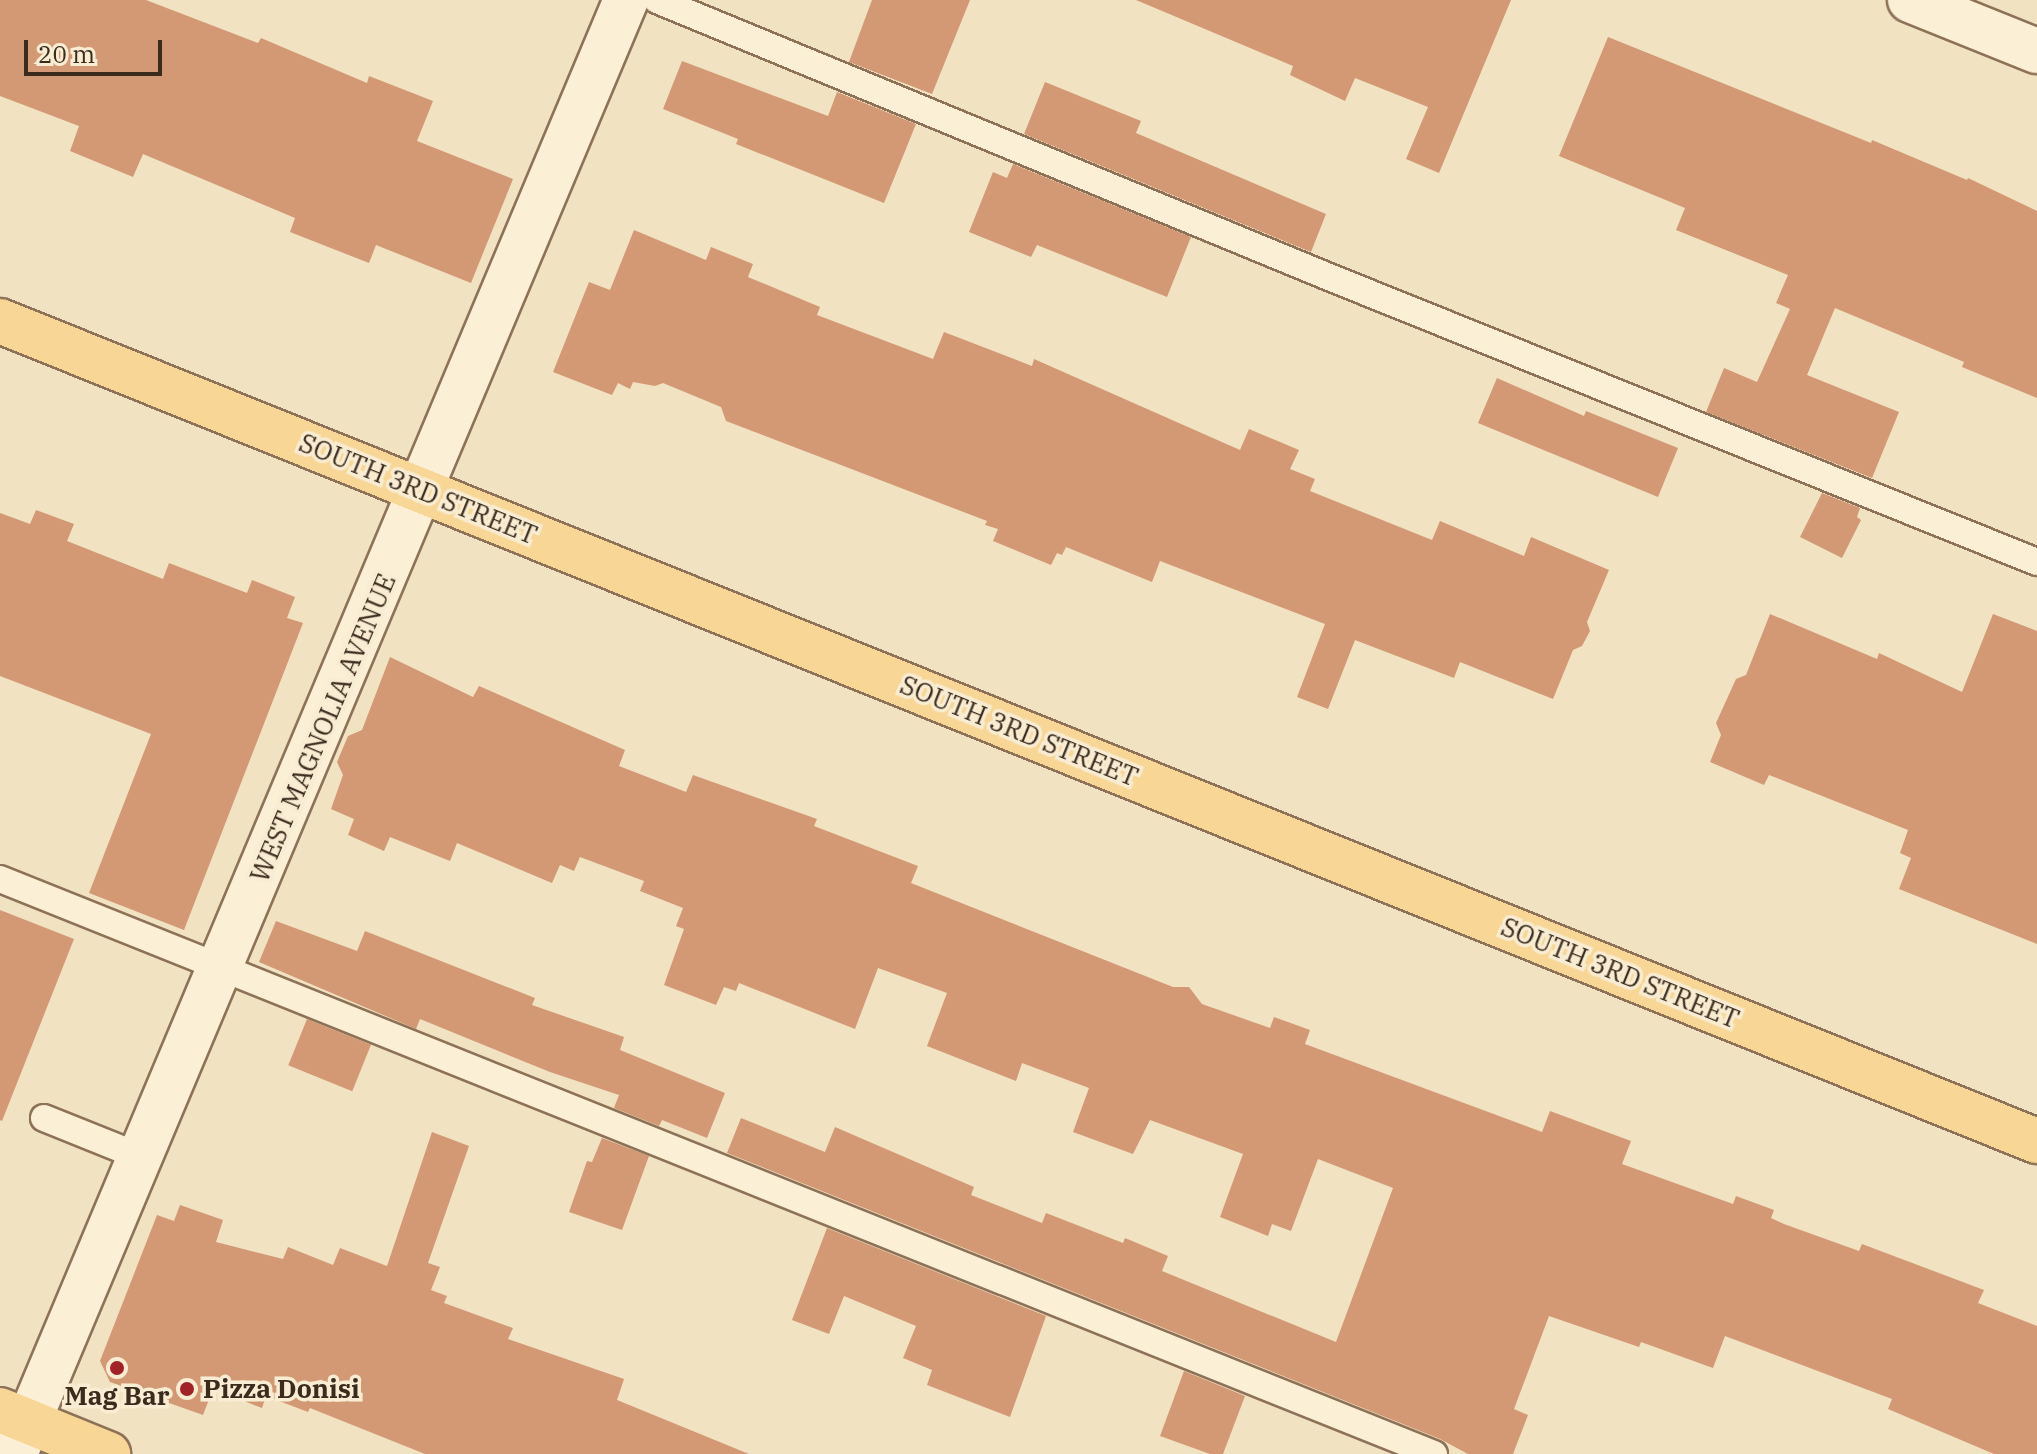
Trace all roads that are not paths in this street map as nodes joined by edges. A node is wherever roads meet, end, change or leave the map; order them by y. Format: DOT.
graph roads {
  1 [pos="626,0"];
  2 [pos="657,0"];
  3 [pos="1910,0"];
  4 [pos="2037,51"];
  5 [pos="0,321"];
  6 [pos="423,490"];
  7 [pos="2037,562"];
  8 [pos="0,879"];
  9 [pos="222,967"];
  10 [pos="44,1118"];
  11 [pos="2037,1141"];
  12 [pos="141,1157"];
  13 [pos="15,1429"];
  14 [pos="1397,1447"];
  15 [pos="108,1454"];
  16 [pos="1434,1454"];
  1 -- 6 [label="street, WEST MAGNOLIA AVENUE"];
  2 -- 7 [label="lane"];
  3 -- 4 [label="street"];
  5 -- 6 [label="main road, SOUTH 3RD STREET"];
  6 -- 9 [label="street, WEST MAGNOLIA AVENUE"];
  6 -- 11 [label="main road, SOUTH 3RD STREET"];
  8 -- 9 [label="lane"];
  9 -- 12 [label="street, WEST MAGNOLIA AVENUE"];
  9 -- 14 [label="lane"];
  10 -- 12 [label="lane"];
  12 -- 13 [label="street, WEST MAGNOLIA AVENUE"];
  13 -- 15 [label="main road"];
  14 -- 16 [label="lane"];
}
